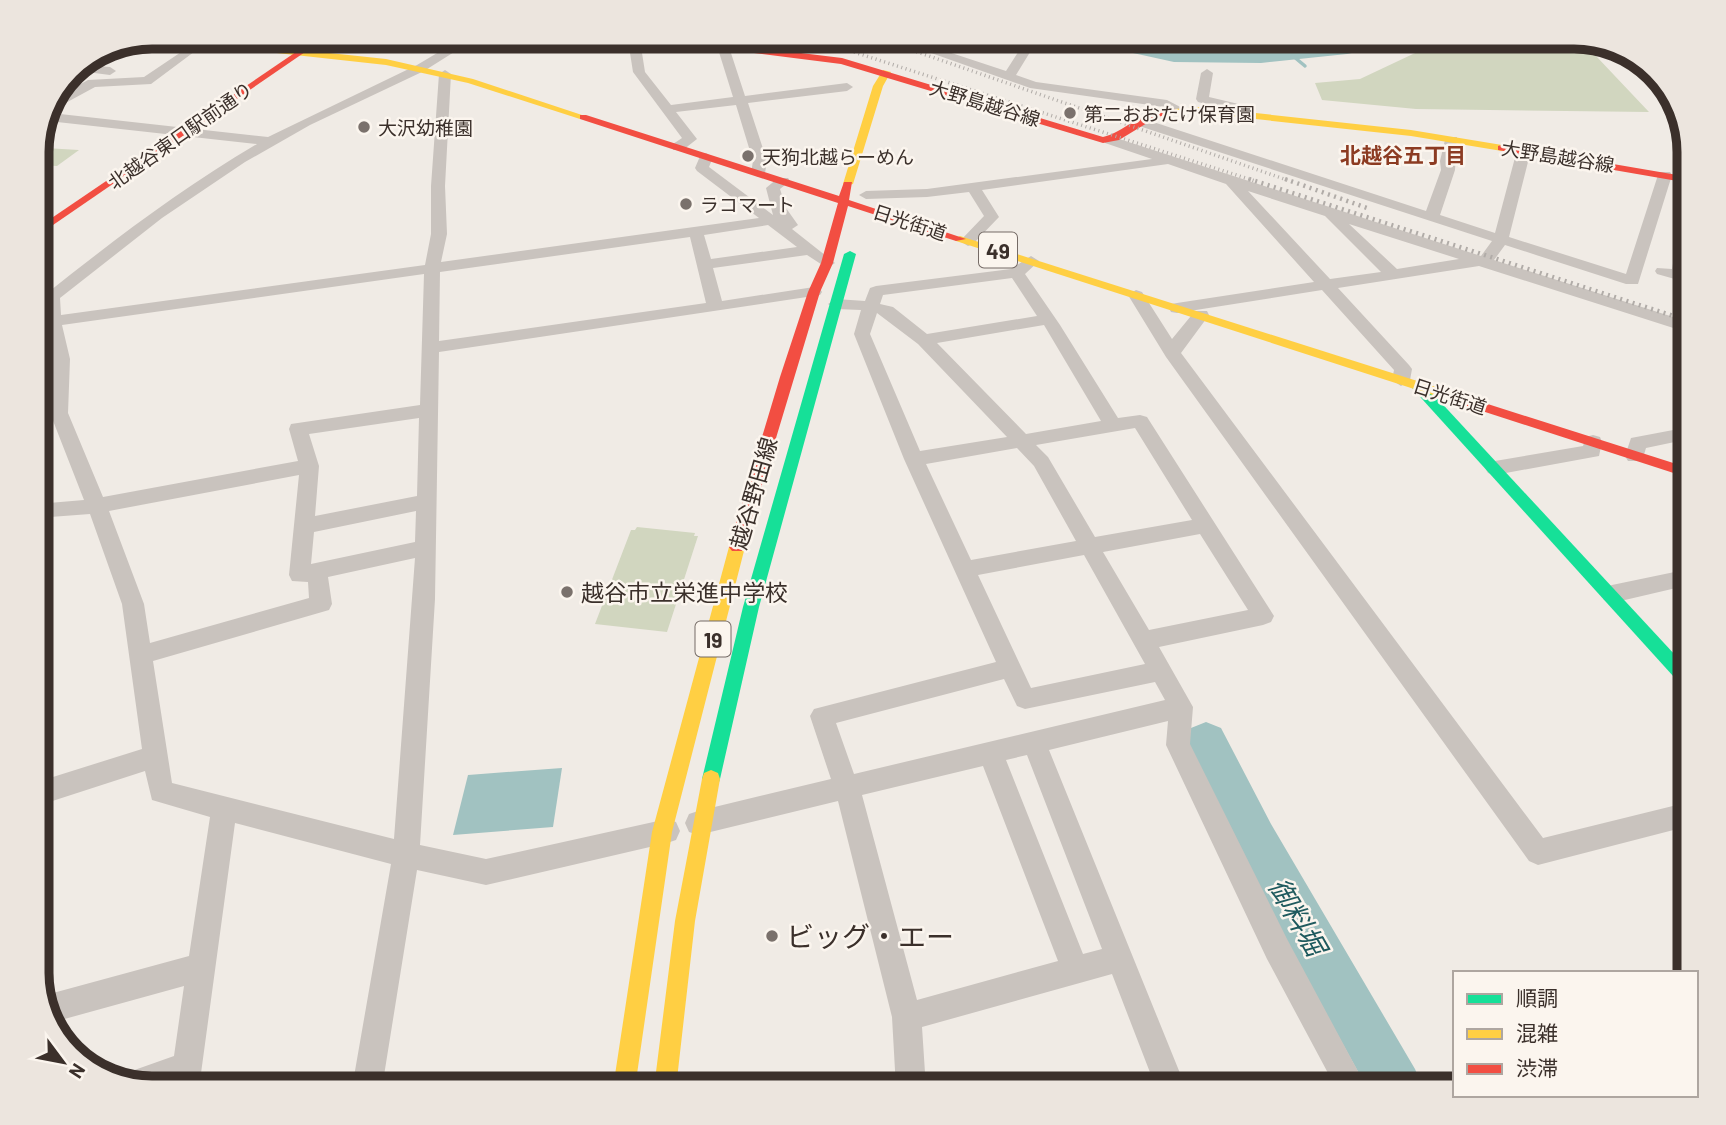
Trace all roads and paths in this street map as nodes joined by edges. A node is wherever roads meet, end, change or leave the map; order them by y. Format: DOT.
graph roads {
  1 [pos="191,49"];
  2 [pos="273,49"];
  3 [pos="305,49"];
  4 [pos="451,49"];
  5 [pos="724,49"];
  6 [pos="777,49"];
  7 [pos="936,49"];
  8 [pos="1026,49"];
  9 [pos="300,52"];
  10 [pos="636,54"];
  11 [pos="418,68"];
  12 [pos="91,69"];
  13 [pos="110,71"];
  14 [pos="886,72"];
  15 [pos="1207,73"];
  16 [pos="445,74"];
  17 [pos="1009,76"];
  18 [pos="847,87"];
  19 [pos="64,98"];
  20 [pos="1202,99"];
  21 [pos="740,101"];
  22 [pos="1174,107"];
  23 [pos="669,109"];
  24 [pos="1248,114"];
  25 [pos="55,118"];
  26 [pos="1141,122"];
  27 [pos="185,132"];
  28 [pos="1110,140"];
  29 [pos="1452,140"];
  30 [pos="270,141"];
  31 [pos="678,147"];
  32 [pos="1524,150"];
  33 [pos="706,157"];
  34 [pos="1170,159"];
  35 [pos="758,173"];
  36 [pos="1665,175"];
  37 [pos="1677,178"];
  38 [pos="783,181"];
  39 [pos="1231,181"];
  40 [pos="972,186"];
  41 [pos="842,200"];
  42 [pos="865,201"];
  43 [pos="1326,210"];
  44 [pos="1432,216"];
  45 [pos="776,218"];
  46 [pos="49,225"];
  47 [pos="695,232"];
  48 [pos="1501,240"];
  49 [pos="968,241"];
  50 [pos="853,243"];
  51 [pos="806,248"];
  52 [pos="1478,261"];
  53 [pos="827,263"];
  54 [pos="702,265"];
  55 [pos="1024,267"];
  56 [pos="432,268"];
  57 [pos="1394,275"];
  58 [pos="1327,284"];
  59 [pos="814,292"];
  60 [pos="1136,295"];
  61 [pos="836,304"];
  62 [pos="715,306"];
  63 [pos="870,306"];
  64 [pos="49,308"];
  65 [pos="1177,308"];
  66 [pos="1201,315"];
  67 [pos="1048,319"];
  68 [pos="49,321"];
  69 [pos="1677,324"];
  70 [pos="49,331"];
  71 [pos="924,340"];
  72 [pos="431,348"];
  73 [pos="1172,353"];
  74 [pos="1401,380"];
  75 [pos="1418,386"];
  76 [pos="49,401"];
  77 [pos="49,405"];
  78 [pos="429,410"];
  79 [pos="1112,424"];
  80 [pos="1677,435"];
  81 [pos="1020,439"];
  82 [pos="1593,442"];
  83 [pos="1635,456"];
  84 [pos="914,459"];
  85 [pos="309,466"];
  86 [pos="1496,468"];
  87 [pos="1677,469"];
  88 [pos="427,501"];
  89 [pos="97,506"];
  90 [pos="49,510"];
  91 [pos="1206,525"];
  92 [pos="304,526"];
  93 [pos="1088,545"];
  94 [pos="425,548"];
  95 [pos="964,569"];
  96 [pos="317,571"];
  97 [pos="1677,580"];
  98 [pos="1612,594"];
  99 [pos="1142,641"];
  100 [pos="141,655"];
  101 [pos="1011,668"];
  102 [pos="1677,668"];
  103 [pos="1160,671"];
  104 [pos="1181,706"];
  105 [pos="1034,743"];
  106 [pos="991,754"];
  107 [pos="156,756"];
  108 [pos="846,788"];
  109 [pos="49,790"];
  110 [pos="224,808"];
  111 [pos="1677,817"];
  112 [pos="702,822"];
  113 [pos="662,832"];
  114 [pos="406,855"];
  115 [pos="1119,958"];
  116 [pos="201,967"];
  117 [pos="1075,969"];
  118 [pos="55,1007"];
  119 [pos="907,1017"];
  120 [pos="186,1076"];
  121 [pos="369,1076"];
  122 [pos="626,1076"];
  123 [pos="666,1076"];
  124 [pos="910,1076"];
  125 [pos="1166,1076"];
  126 [pos="1346,1076"];
  1 -- 19 [label="street"];
  2 -- 9 [label="main road, 日光街道 / 49"];
  3 -- 9 [label="main road, 北越谷東口駅前通り"];
  4 -- 11 [label="street"];
  5 -- 21 [label="street"];
  6 -- 14 [label="main road, 大野島越谷線"];
  7 -- 17 [label="street"];
  8 -- 17 [label="street"];
  9 -- 11 [label="main road, 日光街道 / 49"];
  9 -- 27 [label="main road, 北越谷東口駅前通り"];
  10 -- 23 [label="street"];
  11 -- 16 [label="main road, 日光街道 / 49"];
  11 -- 30 [label="street"];
  12 -- 13 [label="street"];
  14 -- 28 [label="main road, 大野島越谷線"];
  14 -- 41 [label="main road, 越谷野田線 / 19"];
  15 -- 20 [label="street"];
  16 -- 31 [label="main road, 日光街道 / 49"];
  16 -- 56 [label="street"];
  17 -- 22 [label="street"];
  18 -- 21 [label="street"];
  20 -- 22 [label="street"];
  20 -- 24 [label="street"];
  21 -- 23 [label="street"];
  21 -- 35 [label="street"];
  22 -- 24 [label="main road, 大野島越谷線"];
  22 -- 26 [label="main road, 大野島越谷線"];
  23 -- 31 [label="street"];
  24 -- 29 [label="main road, 大野島越谷線"];
  25 -- 27 [label="street"];
  26 -- 28 [label="main road, 大野島越谷線"];
  26 -- 44 [label="street"];
  27 -- 30 [label="street"];
  27 -- 46 [label="main road, 北越谷東口駅前通り"];
  28 -- 34 [label="street"];
  29 -- 32 [label="main road, 大野島越谷線"];
  29 -- 44 [label="street"];
  30 -- 64 [label="street"];
  31 -- 33 [label="main road, 日光街道 / 49"];
  32 -- 36 [label="main road, 大野島越谷線"];
  32 -- 48 [label="street"];
  33 -- 35 [label="main road, 日光街道 / 49"];
  33 -- 45 [label="street"];
  34 -- 39 [label="street"];
  34 -- 40 [label="street"];
  35 -- 38 [label="main road, 日光街道 / 49"];
  36 -- 37 [label="main road, 大野島越谷線"];
  36 -- 48 [label="street"];
  38 -- 41 [label="main road, 日光街道 / 49"];
  38 -- 45 [label="street"];
  39 -- 43 [label="street"];
  39 -- 58 [label="street"];
  40 -- 42 [label="street"];
  40 -- 49 [label="street"];
  41 -- 42 [label="main road, 日光街道 / 49"];
  41 -- 53 [label="main road, 越谷野田線 / 19"];
  42 -- 49 [label="main road, 日光街道 / 49"];
  43 -- 52 [label="street"];
  43 -- 57 [label="street"];
  44 -- 48 [label="street"];
  45 -- 47 [label="street"];
  45 -- 51 [label="street"];
  47 -- 54 [label="street"];
  47 -- 56 [label="street"];
  48 -- 52 [label="street"];
  49 -- 55 [label="main road, 日光街道 / 49"];
  50 -- 61 [label="main road, 越谷野田線 / 19"];
  51 -- 53 [label="street"];
  51 -- 54 [label="street"];
  52 -- 57 [label="street"];
  52 -- 69 [label="street"];
  53 -- 59 [label="main road, 越谷野田線 / 19"];
  54 -- 62 [label="street"];
  55 -- 60 [label="main road, 日光街道 / 49"];
  55 -- 63 [label="street"];
  55 -- 67 [label="street"];
  56 -- 68 [label="street"];
  56 -- 72 [label="street"];
  57 -- 58 [label="street"];
  58 -- 65 [label="street"];
  58 -- 74 [label="street"];
  59 -- 62 [label="street"];
  59 -- 113 [label="main road, 越谷野田線 / 19"];
  60 -- 65 [label="main road, 日光街道 / 49"];
  60 -- 73 [label="street"];
  61 -- 63 [label="street"];
  61 -- 112 [label="main road, 越谷野田線 / 19"];
  62 -- 72 [label="street"];
  63 -- 71 [label="street"];
  63 -- 84 [label="street"];
  65 -- 66 [label="main road, 日光街道 / 49"];
  66 -- 73 [label="street"];
  66 -- 74 [label="main road, 日光街道 / 49"];
  67 -- 71 [label="street"];
  67 -- 79 [label="street"];
  70 -- 76 [label="street"];
  71 -- 81 [label="street"];
  72 -- 78 [label="street"];
  73 -- 111 [label="street"];
  74 -- 75 [label="main road, 日光街道 / 49"];
  75 -- 82 [label="main road, 日光街道 / 49"];
  75 -- 86 [label="main road"];
  77 -- 89 [label="street"];
  78 -- 85 [label="street"];
  78 -- 88 [label="street"];
  79 -- 81 [label="street"];
  79 -- 91 [label="street"];
  80 -- 83 [label="street"];
  81 -- 84 [label="street"];
  81 -- 93 [label="street"];
  82 -- 83 [label="main road, 日光街道 / 49"];
  82 -- 86 [label="street"];
  83 -- 87 [label="main road, 日光街道 / 49"];
  84 -- 95 [label="street"];
  85 -- 89 [label="street"];
  85 -- 92 [label="street"];
  86 -- 98 [label="main road"];
  88 -- 92 [label="street"];
  88 -- 94 [label="street"];
  89 -- 90 [label="street"];
  89 -- 100 [label="street"];
  91 -- 93 [label="street"];
  91 -- 99 [label="street"];
  92 -- 96 [label="street"];
  93 -- 95 [label="street"];
  93 -- 99 [label="street"];
  94 -- 96 [label="street"];
  94 -- 114 [label="street"];
  95 -- 101 [label="street"];
  96 -- 100 [label="street"];
  97 -- 98 [label="street"];
  98 -- 102 [label="main road"];
  99 -- 103 [label="street"];
  100 -- 107 [label="street"];
  101 -- 103 [label="street"];
  101 -- 108 [label="street"];
  103 -- 104 [label="street"];
  104 -- 105 [label="street"];
  104 -- 126 [label="street"];
  105 -- 106 [label="street"];
  105 -- 115 [label="street"];
  106 -- 108 [label="street"];
  106 -- 117 [label="street"];
  107 -- 109 [label="street"];
  107 -- 110 [label="street"];
  108 -- 112 [label="street"];
  108 -- 119 [label="street"];
  110 -- 114 [label="street"];
  110 -- 116 [label="street"];
  112 -- 113 [label="street"];
  112 -- 123 [label="main road, 越谷野田線 / 19"];
  113 -- 114 [label="street"];
  113 -- 122 [label="main road, 越谷野田線 / 19"];
  114 -- 121 [label="street"];
  115 -- 117 [label="street"];
  115 -- 125 [label="street"];
  116 -- 118 [label="street"];
  116 -- 120 [label="street"];
  117 -- 119 [label="street"];
  119 -- 124 [label="street"];
}
